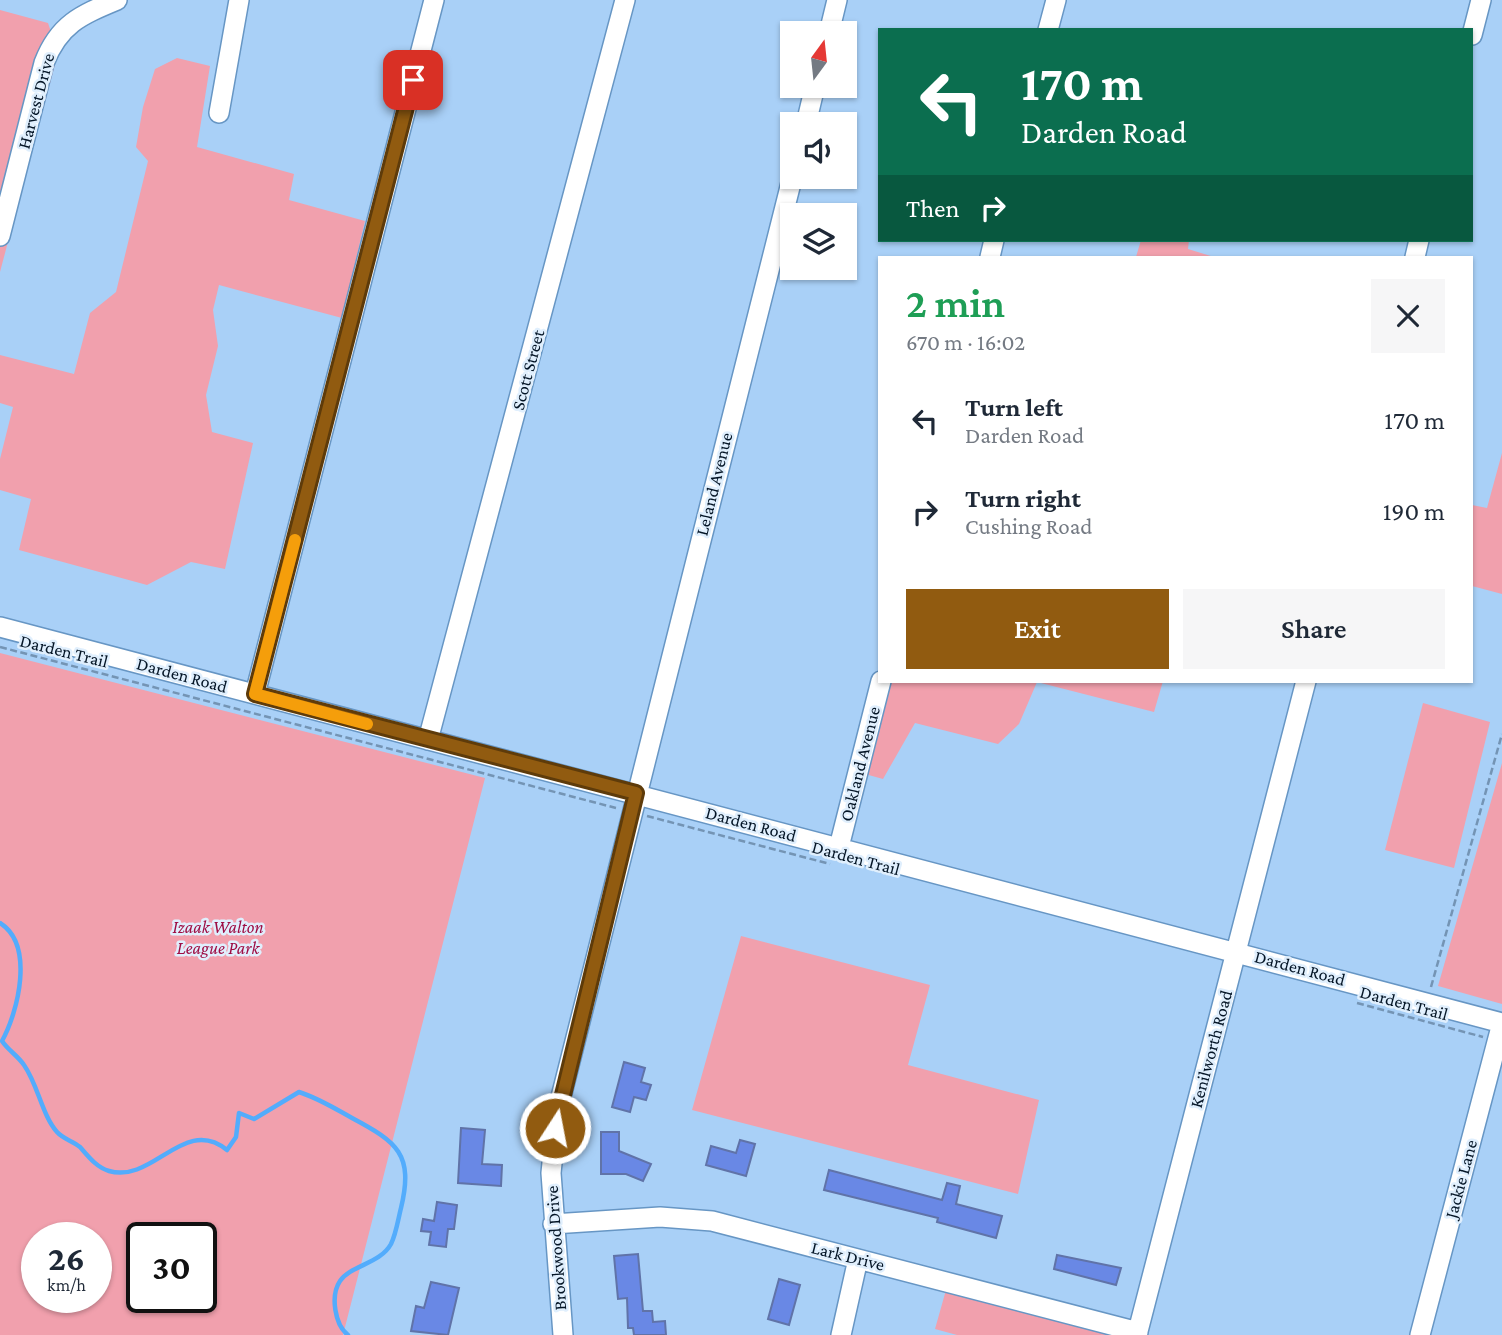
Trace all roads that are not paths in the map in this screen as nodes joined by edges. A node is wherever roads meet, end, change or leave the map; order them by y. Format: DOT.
graph roads {
  1 [pos="117,0"];
  2 [pos="239,0"];
  3 [pos="434,0"];
  4 [pos="625,0"];
  5 [pos="837,0"];
  6 [pos="1056,0"];
  7 [pos="1481,0"];
  8 [pos="832,21"];
  9 [pos="1049,28"];
  10 [pos="1473,32"];
  11 [pos="219,113"];
  12 [pos="789,189"];
  13 [pos="0,236"];
  14 [pos="0,626"];
  15 [pos="880,683"];
  16 [pos="1305,683"];
  17 [pos="255,694"];
  18 [pos="428,740"];
  19 [pos="634,803"];
  20 [pos="836,856"];
  21 [pos="1237,951"];
  22 [pos="1500,1029"];
  23 [pos="553,1224"];
  24 [pos="858,1259"];
  25 [pos="1138,1333"];
  26 [pos="563,1335"];
  27 [pos="841,1335"];
  28 [pos="1420,1335"];
  1 -- 13 [label="street, Harvest Drive"];
  2 -- 11 [label="street"];
  3 -- 17 [label="street"];
  4 -- 18 [label="street, Scott Street"];
  5 -- 8 [label="street"];
  6 -- 9 [label="street"];
  7 -- 10 [label="street"];
  12 -- 19 [label="street, Leland Avenue"];
  14 -- 17 [label="street, Darden Road"];
  15 -- 20 [label="street, Oakland Avenue"];
  16 -- 21 [label="street, Kenilworth Road"];
  17 -- 18 [label="street, Darden Road"];
  18 -- 19 [label="street, Darden Road"];
  19 -- 20 [label="street, Darden Road"];
  19 -- 23 [label="street, Brookwood Drive"];
  20 -- 21 [label="street, Darden Road"];
  21 -- 22 [label="street, Darden Road"];
  21 -- 25 [label="street, Kenilworth Road"];
  22 -- 28 [label="street, Jackie Lane"];
  23 -- 24 [label="street, Lark Drive"];
  23 -- 26 [label="street, Brookwood Drive"];
  24 -- 25 [label="street, Lark Drive"];
  24 -- 27 [label="street"];
}
